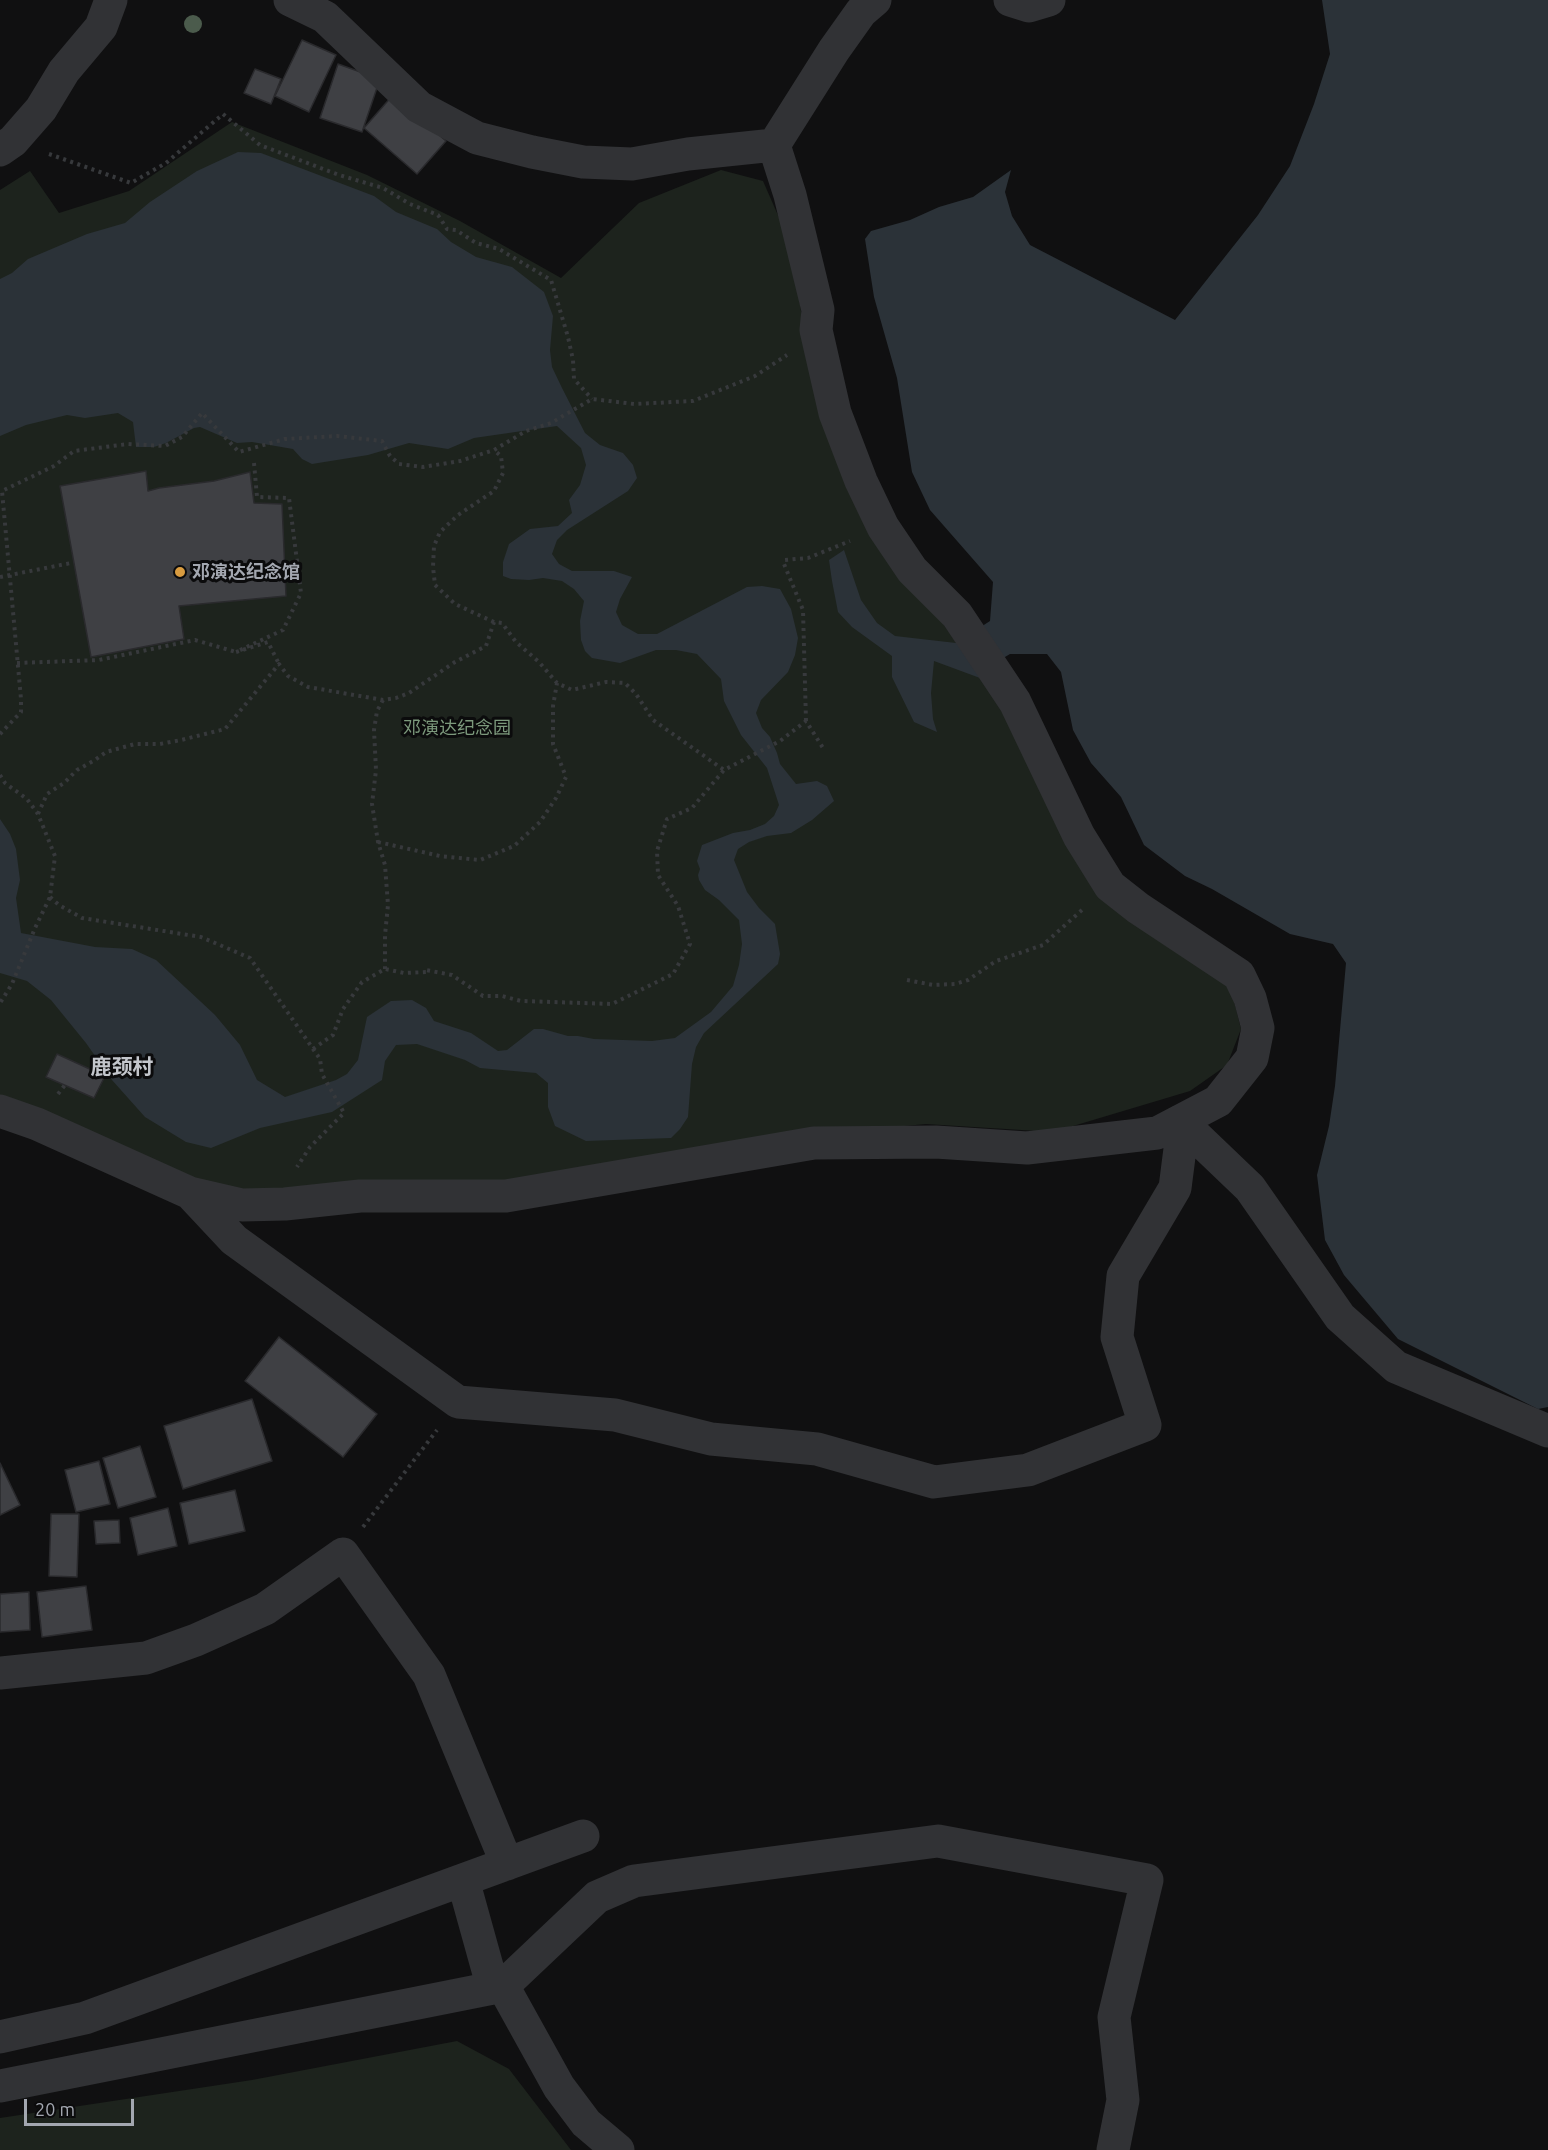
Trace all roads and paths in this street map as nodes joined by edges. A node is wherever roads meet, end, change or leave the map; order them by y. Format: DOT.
graph roads {
  1 [pos="111,0"];
  2 [pos="290,0"];
  3 [pos="875,0"];
  4 [pos="1010,0"];
  5 [pos="1049,0"];
  6 [pos="774,145"];
  7 [pos="7,146"];
  8 [pos="816,330"];
  9 [pos="592,399"];
  10 [pos="494,450"];
  11 [pos="254,463"];
  12 [pos="884,527"];
  13 [pos="71,563"];
  14 [pos="9,576"];
  15 [pos="0,577"];
  16 [pos="494,622"];
  17 [pos="236,652"];
  18 [pos="17,663"];
  19 [pos="279,664"];
  20 [pos="557,683"];
  21 [pos="383,700"];
  22 [pos="806,721"];
  23 [pos="0,734"];
  24 [pos="823,748"];
  25 [pos="724,770"];
  26 [pos="0,774"];
  27 [pos="38,814"];
  28 [pos="378,842"];
  29 [pos="1110,886"];
  30 [pos="50,897"];
  31 [pos="385,969"];
  32 [pos="907,980"];
  33 [pos="0,1003"];
  34 [pos="313,1049"];
  35 [pos="0,1111"];
  36 [pos="1180,1121"];
  37 [pos="189,1193"];
  38 [pos="285,1204"];
  39 [pos="458,1402"];
  40 [pos="1548,1431"];
  41 [pos="343,1554"];
  42 [pos="0,1673"];
  43 [pos="583,1836"];
  44 [pos="507,1864"];
  45 [pos="463,1880"];
  46 [pos="498,1987"];
  47 [pos="0,2037"];
  48 [pos="0,2086"];
  49 [pos="618,2150"];
  50 [pos="1113,2150"];
  1 -- 7 [label="street"];
  2 -- 6 [label="street"];
  3 -- 6 [label="street"];
  4 -- 5 [label="street"];
  6 -- 8 [label="street"];
  7 -- 9 [label="path"];
  8 -- 9 [label="path"];
  8 -- 12 [label="street"];
  9 -- 10 [label="path"];
  10 -- 14 [label="path"];
  10 -- 16 [label="path"];
  11 -- 17 [label="path"];
  12 -- 22 [label="path"];
  12 -- 29 [label="street"];
  13 -- 14 [label="path"];
  14 -- 15 [label="path"];
  14 -- 18 [label="path"];
  16 -- 20 [label="path"];
  16 -- 21 [label="path"];
  17 -- 18 [label="path"];
  17 -- 19 [label="path"];
  18 -- 23 [label="path"];
  19 -- 21 [label="path"];
  19 -- 27 [label="path"];
  20 -- 25 [label="path"];
  20 -- 28 [label="path"];
  21 -- 28 [label="path"];
  22 -- 24 [label="path"];
  22 -- 25 [label="path"];
  25 -- 31 [label="path"];
  26 -- 27 [label="path"];
  27 -- 30 [label="path"];
  28 -- 31 [label="path"];
  29 -- 32 [label="path"];
  29 -- 36 [label="street"];
  30 -- 33 [label="path"];
  30 -- 34 [label="path"];
  31 -- 34 [label="path"];
  34 -- 38 [label="path"];
  35 -- 37 [label="street"];
  36 -- 38 [label="street"];
  36 -- 39 [label="street"];
  36 -- 40 [label="street"];
  37 -- 38 [label="street"];
  37 -- 39 [label="street"];
  39 -- 41 [label="path"];
  41 -- 42 [label="street"];
  41 -- 44 [label="street"];
  43 -- 44 [label="street"];
  44 -- 45 [label="street"];
  45 -- 46 [label="street"];
  45 -- 47 [label="street"];
  46 -- 48 [label="street"];
  46 -- 49 [label="street"];
  46 -- 50 [label="street"];
}
